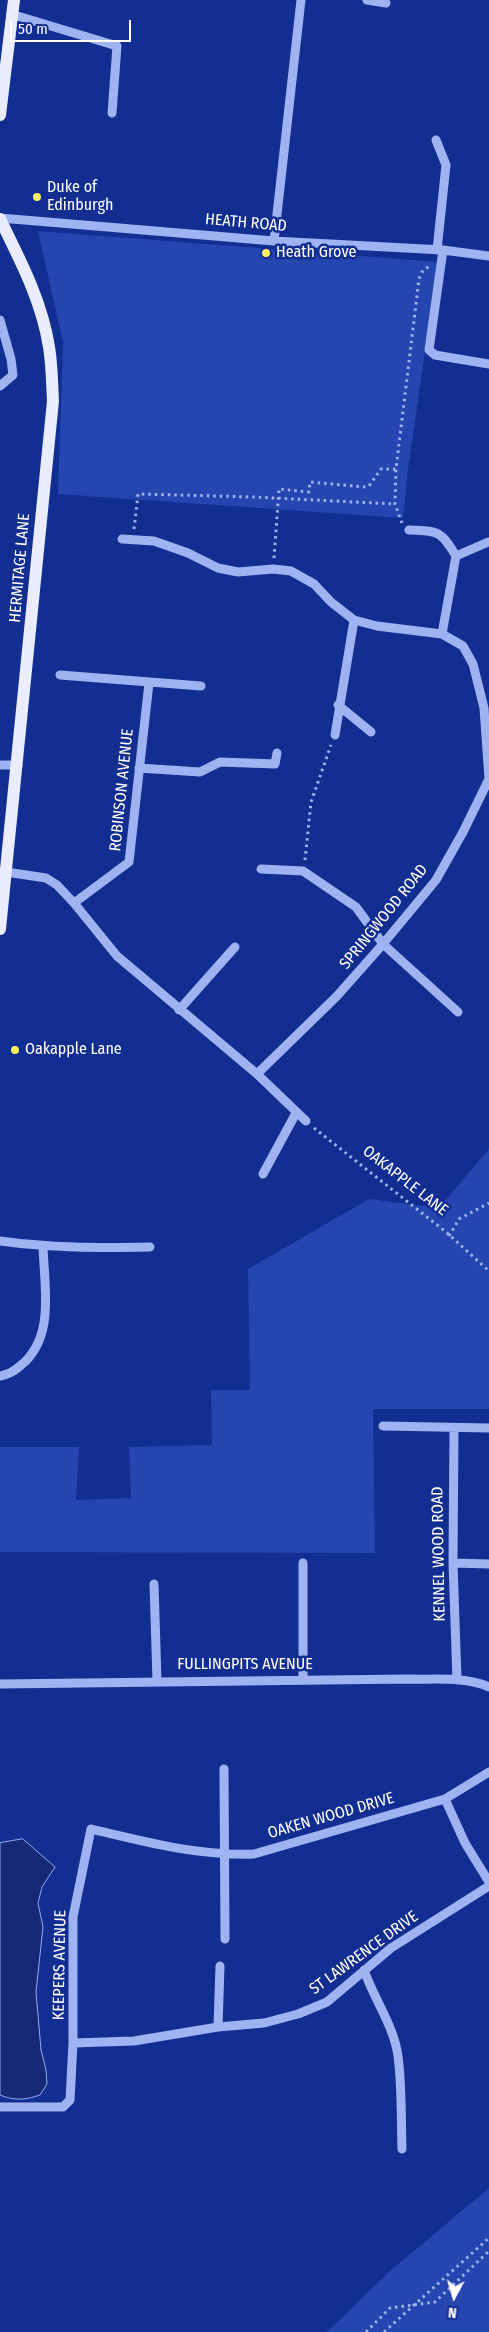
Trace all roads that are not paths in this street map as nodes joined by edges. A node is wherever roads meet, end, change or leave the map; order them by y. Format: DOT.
graph roads {
  1 [pos="14,0"];
  2 [pos="301,0"];
  3 [pos="367,0"];
  4 [pos="386,3"];
  5 [pos="11,14"];
  6 [pos="112,113"];
  7 [pos="0,115"];
  8 [pos="436,140"];
  9 [pos="0,219"];
  10 [pos="274,241"];
  11 [pos="440,250"];
  12 [pos="489,256"];
  13 [pos="0,320"];
  14 [pos="489,364"];
  15 [pos="0,386"];
  16 [pos="410,530"];
  17 [pos="122,539"];
  18 [pos="488,542"];
  19 [pos="456,556"];
  20 [pos="354,620"];
  21 [pos="442,634"];
  22 [pos="60,676"];
  23 [pos="149,683"];
  24 [pos="201,686"];
  25 [pos="338,705"];
  26 [pos="371,732"];
  27 [pos="334,735"];
  28 [pos="487,736"];
  29 [pos="276,753"];
  30 [pos="0,765"];
  31 [pos="18,765"];
  32 [pos="139,768"];
  33 [pos="489,779"];
  34 [pos="261,869"];
  35 [pos="6,872"];
  36 [pos="74,903"];
  37 [pos="0,929"];
  38 [pos="382,944"];
  39 [pos="236,947"];
  40 [pos="179,1010"];
  41 [pos="458,1012"];
  42 [pos="257,1074"];
  43 [pos="296,1113"];
  44 [pos="306,1121"];
  45 [pos="263,1174"];
  46 [pos="0,1241"];
  47 [pos="43,1246"];
  48 [pos="150,1247"];
  49 [pos="0,1376"];
  50 [pos="383,1426"];
  51 [pos="454,1428"];
  52 [pos="489,1428"];
  53 [pos="303,1563"];
  54 [pos="453,1563"];
  55 [pos="489,1564"];
  56 [pos="154,1584"];
  57 [pos="303,1680"];
  58 [pos="457,1680"];
  59 [pos="157,1681"];
  60 [pos="0,1684"];
  61 [pos="489,1688"];
  62 [pos="224,1769"];
  63 [pos="489,1772"];
  64 [pos="445,1799"];
  65 [pos="225,1855"];
  66 [pos="489,1884"];
  67 [pos="225,1939"];
  68 [pos="220,1966"];
  69 [pos="364,1970"];
  70 [pos="218,2027"];
  71 [pos="73,2043"];
  72 [pos="0,2107"];
  73 [pos="402,2149"];
  1 -- 5 [label="main road"];
  2 -- 10 [label="street"];
  3 -- 4 [label="street"];
  5 -- 6 [label="street"];
  5 -- 7 [label="main road"];
  8 -- 11 [label="street"];
  9 -- 10 [label="street, HEATH ROAD"];
  9 -- 31 [label="main road, HERMITAGE LANE"];
  10 -- 11 [label="street, HEATH ROAD"];
  11 -- 12 [label="street, HEATH ROAD"];
  11 -- 14 [label="street"];
  13 -- 15 [label="street"];
  16 -- 19 [label="street"];
  17 -- 20 [label="street, SPRINGWOOD ROAD"];
  18 -- 19 [label="street"];
  19 -- 21 [label="street"];
  20 -- 21 [label="street, SPRINGWOOD ROAD"];
  20 -- 25 [label="street"];
  21 -- 28 [label="street, SPRINGWOOD ROAD"];
  22 -- 23 [label="street"];
  23 -- 24 [label="street"];
  23 -- 32 [label="street, ROBINSON AVENUE"];
  25 -- 26 [label="street"];
  25 -- 27 [label="street"];
  28 -- 33 [label="street, SPRINGWOOD ROAD"];
  29 -- 32 [label="street"];
  30 -- 31 [label="street"];
  31 -- 35 [label="main road, HERMITAGE LANE"];
  32 -- 36 [label="street, ROBINSON AVENUE"];
  33 -- 38 [label="street, SPRINGWOOD ROAD"];
  34 -- 38 [label="street"];
  35 -- 36 [label="street"];
  35 -- 37 [label="main road, HERMITAGE LANE"];
  36 -- 40 [label="street"];
  38 -- 41 [label="street"];
  38 -- 42 [label="street, SPRINGWOOD ROAD"];
  39 -- 40 [label="street"];
  40 -- 42 [label="street"];
  42 -- 43 [label="street"];
  43 -- 44 [label="street"];
  43 -- 45 [label="street"];
  46 -- 47 [label="street"];
  47 -- 48 [label="street"];
  47 -- 49 [label="street"];
  50 -- 51 [label="street"];
  51 -- 52 [label="street"];
  51 -- 54 [label="street, KENNEL WOOD ROAD"];
  53 -- 57 [label="street"];
  54 -- 55 [label="street"];
  54 -- 58 [label="street, KENNEL WOOD ROAD"];
  56 -- 59 [label="street"];
  57 -- 58 [label="street, FULLINGPITS AVENUE"];
  57 -- 59 [label="street, FULLINGPITS AVENUE"];
  58 -- 61 [label="street, FULLINGPITS AVENUE"];
  59 -- 60 [label="street, FULLINGPITS AVENUE"];
  62 -- 65 [label="street"];
  63 -- 64 [label="street"];
  64 -- 65 [label="street, OAKEN WOOD DRIVE"];
  64 -- 66 [label="street"];
  65 -- 67 [label="street"];
  65 -- 71 [label="street, KEEPERS AVENUE"];
  66 -- 69 [label="street, ST LAWRENCE DRIVE"];
  68 -- 70 [label="street"];
  69 -- 70 [label="street, ST LAWRENCE DRIVE"];
  69 -- 73 [label="street"];
  70 -- 71 [label="street, ST LAWRENCE DRIVE"];
  71 -- 72 [label="street, KEEPERS AVENUE"];
}
